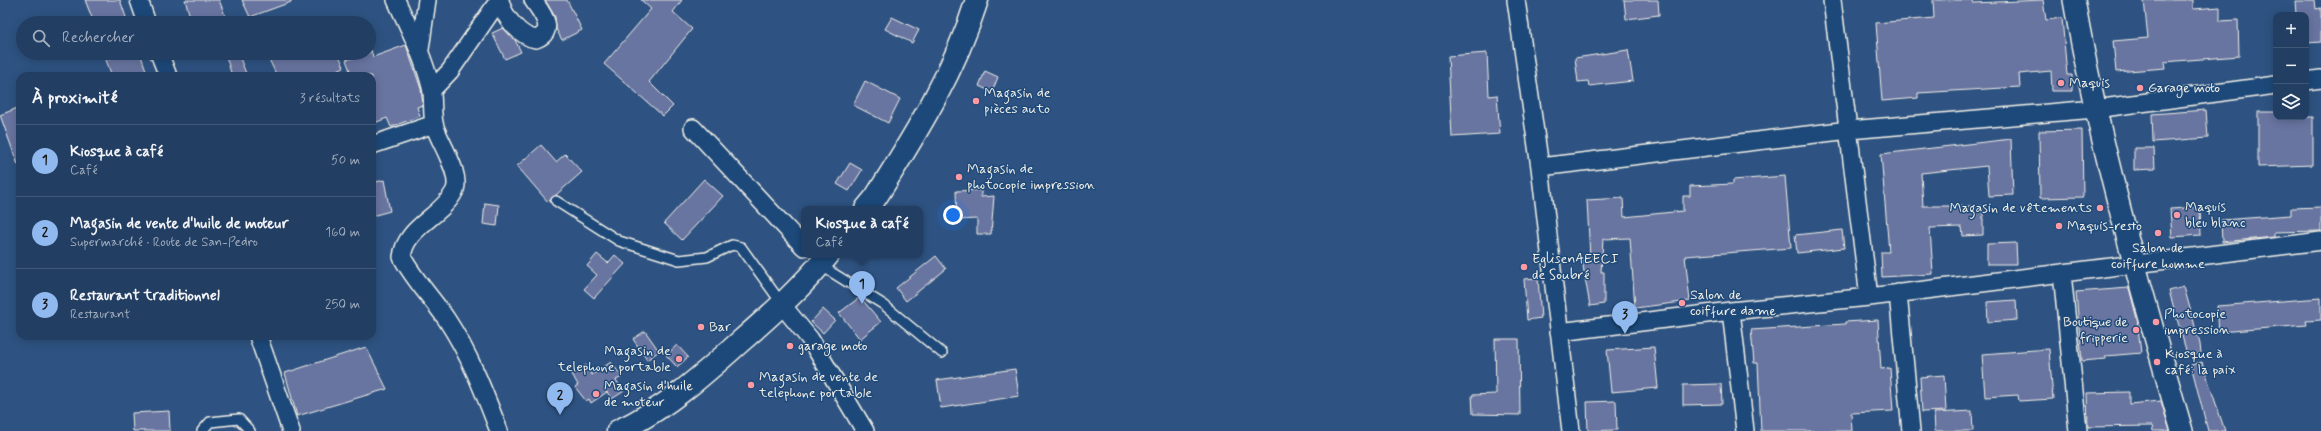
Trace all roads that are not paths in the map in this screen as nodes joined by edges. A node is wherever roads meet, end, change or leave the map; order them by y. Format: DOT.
graph roads {
  1 [pos="139,0"];
  2 [pos="396,0"];
  3 [pos="427,0"];
  4 [pos="499,0"];
  5 [pos="533,0"];
  6 [pos="977,0"];
  7 [pos="1516,0"];
  8 [pos="1832,0"];
  9 [pos="2074,0"];
  10 [pos="145,16"];
  11 [pos="420,49"];
  12 [pos="162,60"];
  13 [pos="166,72"];
  14 [pos="2321,79"];
  15 [pos="2309,81"];
  16 [pos="2273,85"];
  17 [pos="432,90"];
  18 [pos="2095,109"];
  19 [pos="434,124"];
  20 [pos="693,128"];
  21 [pos="1849,130"];
  22 [pos="376,144"];
  23 [pos="1540,168"];
  24 [pos="556,201"];
  25 [pos="868,206"];
  26 [pos="2321,241"];
  27 [pos="801,244"];
  28 [pos="820,258"];
  29 [pos="2134,265"];
  30 [pos="2062,273"];
  31 [pos="1898,293"];
  32 [pos="1869,297"];
  33 [pos="782,305"];
  34 [pos="1731,311"];
  35 [pos="1559,332"];
  36 [pos="259,340"];
  37 [pos="942,353"];
  38 [pos="620,430"];
  39 [pos="202,431"];
  40 [pos="250,431"];
  41 [pos="291,431"];
  42 [pos="499,431"];
  43 [pos="865,431"];
  44 [pos="1571,431"];
  45 [pos="1745,431"];
  46 [pos="1911,431"];
  47 [pos="2078,431"];
  48 [pos="2182,431"];
  1 -- 10 [label="street"];
  2 -- 11 [label="street"];
  3 -- 11 [label="street"];
  4 -- 5 [label="street"];
  4 -- 17 [label="street"];
  6 -- 25 [label="main road"];
  7 -- 23 [label="street"];
  8 -- 21 [label="street"];
  9 -- 18 [label="street"];
  11 -- 17 [label="street"];
  12 -- 13 [label="street"];
  14 -- 15 [label="street"];
  16 -- 18 [label="street"];
  17 -- 19 [label="street"];
  18 -- 21 [label="street"];
  18 -- 29 [label="street"];
  19 -- 22 [label="street"];
  19 -- 42 [label="street"];
  20 -- 27 [label="street"];
  21 -- 23 [label="street"];
  21 -- 32 [label="street"];
  23 -- 35 [label="street"];
  24 -- 33 [label="lane"];
  26 -- 29 [label="street"];
  28 -- 33 [label="main road"];
  28 -- 37 [label="lane"];
  29 -- 30 [label="street"];
  29 -- 48 [label="street"];
  30 -- 31 [label="street"];
  30 -- 47 [label="street"];
  31 -- 32 [label="street"];
  31 -- 46 [label="street"];
  32 -- 34 [label="street"];
  33 -- 38 [label="main road"];
  33 -- 43 [label="street"];
  34 -- 35 [label="street"];
  34 -- 45 [label="street"];
  35 -- 44 [label="street"];
  36 -- 41 [label="street"];
  39 -- 40 [label="lane"];
}
